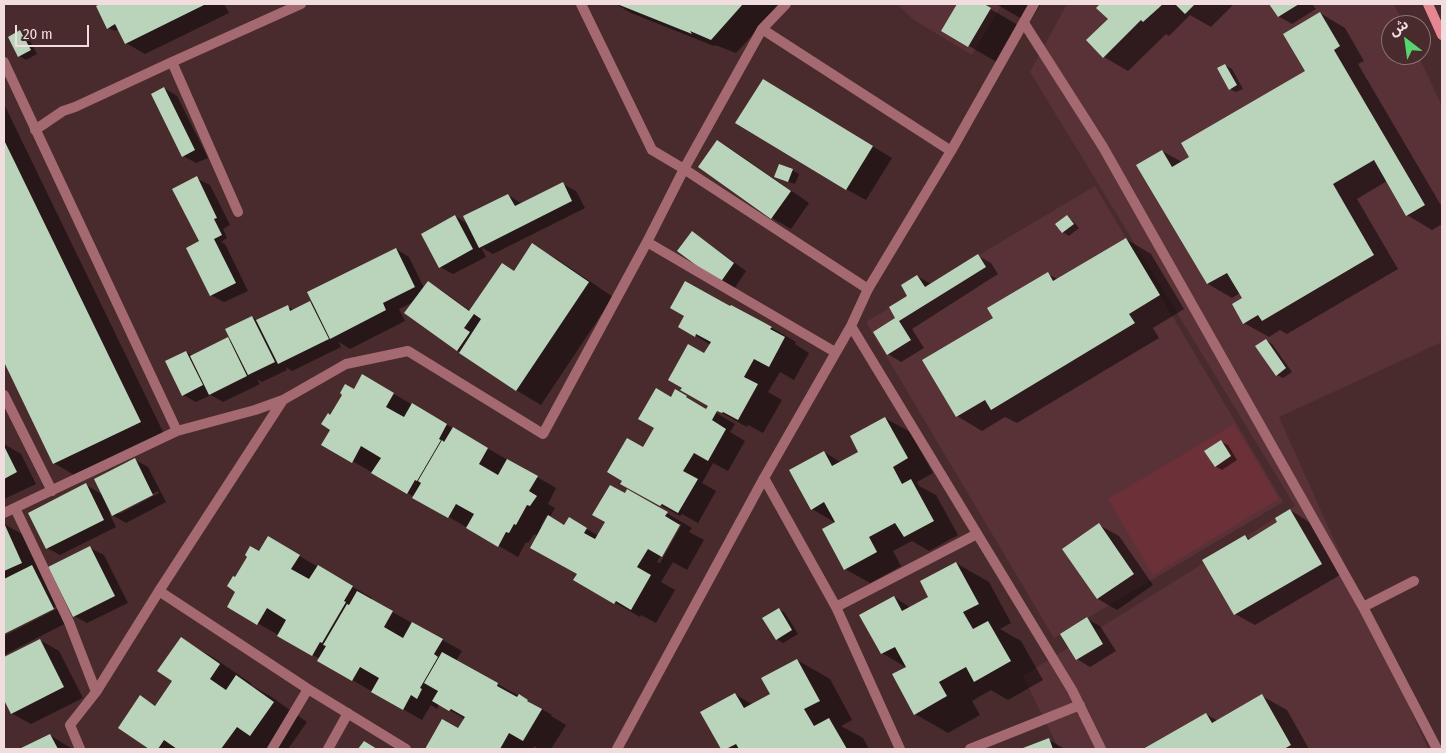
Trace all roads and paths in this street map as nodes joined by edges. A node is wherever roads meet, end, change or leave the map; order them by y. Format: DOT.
graph roads {
  1 [pos="301,4"];
  2 [pos="581,4"];
  3 [pos="786,4"];
  4 [pos="1034,4"];
  5 [pos="1428,4"];
  6 [pos="1024,23"];
  7 [pos="762,29"];
  8 [pos="1442,36"];
  9 [pos="4,62"];
  10 [pos="172,62"];
  11 [pos="35,130"];
  12 [pos="951,151"];
  13 [pos="684,169"];
  14 [pos="238,212"];
  15 [pos="646,242"];
  16 [pos="868,290"];
  17 [pos="850,326"];
  18 [pos="835,352"];
  19 [pos="4,395"];
  20 [pos="283,400"];
  21 [pos="178,431"];
  22 [pos="764,478"];
  23 [pos="52,491"];
  24 [pos="15,508"];
  25 [pos="4,513"];
  26 [pos="977,534"];
  27 [pos="1414,581"];
  28 [pos="159,591"];
  29 [pos="836,607"];
  30 [pos="1363,607"];
  31 [pos="308,689"];
  32 [pos="96,692"];
  33 [pos="1080,705"];
  34 [pos="348,713"];
  35 [pos="80,749"];
  36 [pos="272,749"];
  37 [pos="328,749"];
  38 [pos="406,749"];
  39 [pos="617,749"];
  40 [pos="900,749"];
  41 [pos="970,749"];
  42 [pos="1101,749"];
  43 [pos="1436,749"];
  1 -- 10 [label="street"];
  2 -- 13 [label="street"];
  3 -- 7 [label="street"];
  4 -- 6 [label="street"];
  5 -- 8 [label="main road"];
  6 -- 12 [label="street"];
  6 -- 30 [label="street"];
  7 -- 12 [label="street"];
  7 -- 13 [label="street"];
  9 -- 11 [label="street"];
  10 -- 11 [label="street"];
  10 -- 14 [label="street"];
  11 -- 21 [label="street"];
  12 -- 16 [label="street"];
  13 -- 15 [label="street"];
  13 -- 16 [label="street"];
  15 -- 18 [label="street"];
  15 -- 20 [label="street"];
  16 -- 17 [label="street"];
  17 -- 18 [label="street"];
  17 -- 26 [label="street"];
  18 -- 22 [label="street"];
  19 -- 23 [label="street"];
  20 -- 21 [label="street"];
  20 -- 28 [label="street"];
  21 -- 23 [label="street"];
  22 -- 29 [label="street"];
  22 -- 39 [label="street"];
  23 -- 24 [label="street"];
  24 -- 25 [label="street"];
  24 -- 32 [label="street"];
  26 -- 29 [label="street"];
  26 -- 33 [label="street"];
  27 -- 30 [label="street"];
  28 -- 31 [label="street"];
  28 -- 32 [label="street"];
  29 -- 40 [label="street"];
  30 -- 43 [label="street"];
  31 -- 34 [label="street"];
  31 -- 36 [label="street"];
  32 -- 35 [label="street"];
  33 -- 41 [label="street"];
  33 -- 42 [label="street"];
  34 -- 37 [label="street"];
  34 -- 38 [label="street"];
}
